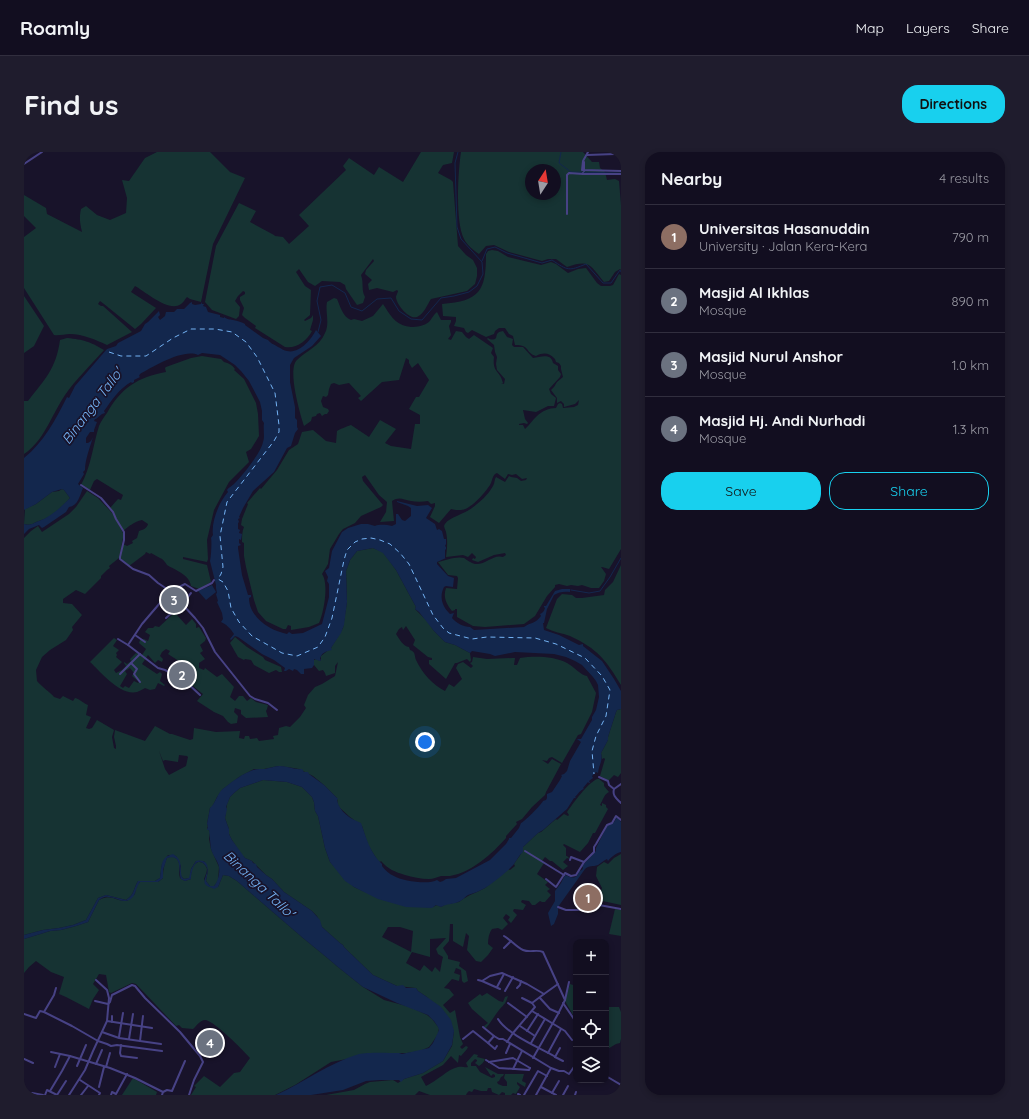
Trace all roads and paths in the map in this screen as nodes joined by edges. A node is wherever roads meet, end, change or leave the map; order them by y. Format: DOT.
graph roads {
  1 [pos="42,152"];
  2 [pos="587,153"];
  3 [pos="615,154"];
  4 [pos="24,164"];
  5 [pos="621,171"];
  6 [pos="583,172"];
  7 [pos="621,174"];
  8 [pos="567,214"];
  9 [pos="81,485"];
  10 [pos="214,580"];
  11 [pos="170,591"];
  12 [pos="191,593"];
  13 [pos="182,604"];
  14 [pos="166,618"];
  15 [pos="135,635"];
  16 [pos="118,639"];
  17 [pos="145,642"];
  18 [pos="128,645"];
  19 [pos="140,654"];
  20 [pos="131,663"];
  21 [pos="120,674"];
  22 [pos="140,682"];
  23 [pos="200,695"];
  24 [pos="277,710"];
  25 [pos="599,777"];
  26 [pos="621,784"];
  27 [pos="614,789"];
  28 [pos="621,803"];
  29 [pos="621,820"];
  30 [pos="525,851"];
  31 [pos="570,860"];
  32 [pos="584,862"];
  33 [pos="564,875"];
  34 [pos="546,879"];
  35 [pos="558,907"];
  36 [pos="621,909"];
  37 [pos="504,936"];
  38 [pos="511,941"];
  39 [pos="504,948"];
  40 [pos="504,974"];
  41 [pos="513,977"];
  42 [pos="96,980"];
  43 [pos="478,980"];
  44 [pos="482,981"];
  45 [pos="521,981"];
  46 [pos="569,982"];
  47 [pos="558,984"];
  48 [pos="497,987"];
  49 [pos="56,988"];
  50 [pos="517,988"];
  51 [pos="500,989"];
  52 [pos="505,991"];
  53 [pos="544,994"];
  54 [pos="522,998"];
  55 [pos="540,998"];
  56 [pos="565,1000"];
  57 [pos="95,1001"];
  58 [pos="508,1003"];
  59 [pos="532,1003"];
  60 [pos="563,1003"];
  61 [pos="108,1004"];
  62 [pos="532,1011"];
  63 [pos="44,1012"];
  64 [pos="123,1013"];
  65 [pos="559,1013"];
  66 [pos="24,1014"];
  67 [pos="133,1014"];
  68 [pos="538,1014"];
  69 [pos="112,1016"];
  70 [pos="143,1016"];
  71 [pos="527,1017"];
  72 [pos="573,1018"];
  73 [pos="498,1019"];
  74 [pos="545,1019"];
  75 [pos="107,1021"];
  76 [pos="112,1022"];
  77 [pos="121,1024"];
  78 [pos="131,1025"];
  79 [pos="553,1025"];
  80 [pos="520,1026"];
  81 [pos="142,1027"];
  82 [pos="483,1027"];
  83 [pos="152,1028"];
  84 [pos="561,1029"];
  85 [pos="527,1031"];
  86 [pos="102,1032"];
  87 [pos="513,1033"];
  88 [pos="494,1036"];
  89 [pos="535,1036"];
  90 [pos="119,1038"];
  91 [pos="129,1039"];
  92 [pos="463,1039"];
  93 [pos="572,1040"];
  94 [pos="98,1041"];
  95 [pos="140,1041"];
  96 [pos="507,1042"];
  97 [pos="488,1043"];
  98 [pos="531,1043"];
  99 [pos="161,1044"];
  100 [pos="510,1044"];
  101 [pos="86,1045"];
  102 [pos="121,1045"];
  103 [pos="540,1048"];
  104 [pos="560,1048"];
  105 [pos="102,1050"];
  106 [pos="162,1051"];
  107 [pos="493,1051"];
  108 [pos="522,1051"];
  109 [pos="51,1052"];
  110 [pos="110,1053"];
  111 [pos="506,1053"];
  112 [pos="548,1053"];
  113 [pos="60,1054"];
  114 [pos="70,1056"];
  115 [pos="555,1056"];
  116 [pos="137,1058"];
  117 [pos="533,1058"];
  118 [pos="24,1059"];
  119 [pos="80,1059"];
  120 [pos="486,1060"];
  121 [pos="518,1060"];
  122 [pos="185,1061"];
  123 [pos="495,1061"];
  124 [pos="563,1061"];
  125 [pos="89,1062"];
  126 [pos="489,1062"];
  127 [pos="33,1063"];
  128 [pos="96,1064"];
  129 [pos="526,1065"];
  130 [pos="77,1066"];
  131 [pos="55,1067"];
  132 [pos="105,1067"];
  133 [pos="496,1067"];
  134 [pos="514,1068"];
  135 [pos="551,1068"];
  136 [pos="573,1068"];
  137 [pos="523,1069"];
  138 [pos="127,1074"];
  139 [pos="547,1076"];
  140 [pos="609,1078"];
  141 [pos="80,1080"];
  142 [pos="66,1081"];
  143 [pos="559,1081"];
  144 [pos="621,1085"];
  145 [pos="88,1086"];
  146 [pos="568,1086"];
  147 [pos="99,1087"];
  148 [pos="541,1087"];
  149 [pos="50,1091"];
  150 [pos="163,1092"];
  151 [pos="576,1092"];
  152 [pos="32,1093"];
  153 [pos="552,1093"];
  154 [pos="537,1094"];
  155 [pos="44,1095"];
  156 [pos="57,1095"];
  157 [pos="69,1095"];
  158 [pos="81,1095"];
  159 [pos="99,1095"];
  160 [pos="111,1095"];
  161 [pos="162,1095"];
  162 [pos="189,1095"];
  163 [pos="524,1095"];
  164 [pos="540,1095"];
  165 [pos="556,1095"];
  166 [pos="563,1095"];
  167 [pos="574,1095"];
  1 -- 4 [label="street"];
  2 -- 3 [label="street"];
  2 -- 6 [label="street"];
  5 -- 6 [label="street"];
  6 -- 7 [label="street"];
  6 -- 8 [label="street"];
  9 -- 11 [label="street"];
  10 -- 11 [label="street"];
  11 -- 13 [label="street"];
  11 -- 15 [label="street"];
  12 -- 13 [label="street"];
  13 -- 14 [label="street"];
  13 -- 24 [label="street"];
  15 -- 17 [label="street"];
  15 -- 18 [label="street"];
  16 -- 18 [label="street"];
  18 -- 19 [label="street"];
  19 -- 20 [label="street"];
  19 -- 23 [label="street"];
  20 -- 21 [label="street"];
  20 -- 22 [label="street"];
  25 -- 27 [label="street"];
  26 -- 27 [label="street"];
  27 -- 28 [label="street"];
  29 -- 32 [label="street"];
  30 -- 33 [label="street"];
  31 -- 32 [label="street"];
  32 -- 33 [label="street"];
  33 -- 34 [label="street"];
  35 -- 36 [label="street"];
  37 -- 38 [label="street"];
  38 -- 39 [label="street"];
  38 -- 47 [label="street"];
  40 -- 41 [label="street"];
  40 -- 44 [label="street"];
  40 -- 48 [label="street"];
  41 -- 45 [label="street"];
  41 -- 52 [label="street"];
  42 -- 61 [label="street"];
  43 -- 44 [label="street"];
  44 -- 48 [label="street"];
  45 -- 50 [label="street"];
  45 -- 53 [label="street"];
  46 -- 56 [label="street"];
  47 -- 53 [label="street"];
  47 -- 56 [label="street"];
  48 -- 51 [label="street"];
  49 -- 63 [label="street"];
  53 -- 55 [label="street"];
  54 -- 59 [label="street"];
  55 -- 59 [label="street"];
  55 -- 65 [label="street"];
  56 -- 60 [label="street"];
  57 -- 61 [label="street"];
  58 -- 71 [label="street"];
  59 -- 62 [label="street"];
  60 -- 65 [label="street"];
  60 -- 72 [label="street"];
  61 -- 75 [label="street"];
  61 -- 162 [label="street"];
  62 -- 68 [label="street"];
  62 -- 71 [label="street"];
  63 -- 66 [label="street"];
  63 -- 94 [label="street"];
  64 -- 77 [label="street"];
  65 -- 79 [label="street"];
  67 -- 78 [label="street"];
  68 -- 74 [label="street"];
  68 -- 85 [label="street"];
  69 -- 76 [label="street"];
  70 -- 81 [label="street"];
  71 -- 80 [label="street"];
  73 -- 87 [label="street"];
  74 -- 79 [label="street"];
  74 -- 89 [label="street"];
  75 -- 76 [label="street"];
  75 -- 86 [label="street"];
  76 -- 77 [label="street"];
  77 -- 78 [label="street"];
  77 -- 90 [label="street"];
  78 -- 81 [label="street"];
  78 -- 91 [label="street"];
  79 -- 84 [label="street"];
  79 -- 103 [label="street"];
  80 -- 85 [label="street"];
  80 -- 87 [label="street"];
  81 -- 83 [label="street"];
  81 -- 95 [label="street"];
  82 -- 88 [label="street"];
  84 -- 93 [label="street"];
  84 -- 112 [label="street"];
  85 -- 89 [label="street"];
  86 -- 90 [label="street"];
  86 -- 94 [label="street"];
  87 -- 96 [label="street"];
  87 -- 98 [label="street"];
  88 -- 96 [label="street"];
  88 -- 97 [label="street"];
  89 -- 98 [label="street"];
  90 -- 91 [label="street"];
  91 -- 95 [label="street"];
  92 -- 97 [label="street"];
  94 -- 102 [label="street"];
  94 -- 125 [label="street"];
  95 -- 99 [label="street"];
  96 -- 100 [label="street"];
  97 -- 107 [label="street"];
  98 -- 103 [label="street"];
  100 -- 108 [label="street"];
  100 -- 111 [label="street"];
  101 -- 119 [label="street"];
  102 -- 106 [label="street"];
  102 -- 116 [label="street"];
  103 -- 112 [label="street"];
  103 -- 117 [label="street"];
  104 -- 115 [label="street"];
  105 -- 128 [label="street"];
  108 -- 117 [label="street"];
  108 -- 121 [label="street"];
  109 -- 113 [label="street"];
  110 -- 132 [label="street"];
  112 -- 115 [label="street"];
  113 -- 114 [label="street"];
  113 -- 131 [label="street"];
  114 -- 119 [label="street"];
  114 -- 149 [label="street"];
  115 -- 124 [label="street"];
  117 -- 135 [label="street"];
  118 -- 127 [label="street"];
  119 -- 125 [label="street"];
  119 -- 130 [label="street"];
  120 -- 126 [label="street"];
  121 -- 123 [label="street"];
  121 -- 129 [label="street"];
  121 -- 134 [label="street"];
  122 -- 150 [label="street"];
  123 -- 126 [label="street"];
  123 -- 133 [label="street"];
  125 -- 128 [label="street"];
  125 -- 141 [label="street"];
  126 -- 133 [label="street"];
  128 -- 132 [label="street"];
  129 -- 137 [label="street"];
  129 -- 137 [label="street"];
  132 -- 138 [label="street"];
  132 -- 147 [label="street"];
  133 -- 134 [label="street"];
  134 -- 137 [label="street"];
  135 -- 136 [label="street"];
  135 -- 139 [label="street"];
  138 -- 150 [label="street"];
  138 -- 160 [label="street"];
  139 -- 148 [label="street"];
  139 -- 163 [label="street"];
  140 -- 144 [label="street"];
  141 -- 145 [label="street"];
  141 -- 157 [label="street"];
  142 -- 156 [label="street"];
  143 -- 153 [label="street"];
  145 -- 158 [label="street"];
  145 -- 159 [label="street"];
  146 -- 166 [label="street"];
  148 -- 153 [label="street"];
  148 -- 154 [label="street"];
  149 -- 155 [label="street"];
  149 -- 156 [label="street"];
  150 -- 161 [label="street"];
  151 -- 167 [label="street"];
  152 -- 155 [label="street"];
  153 -- 165 [label="street"];
  154 -- 164 [label="street"];
}
